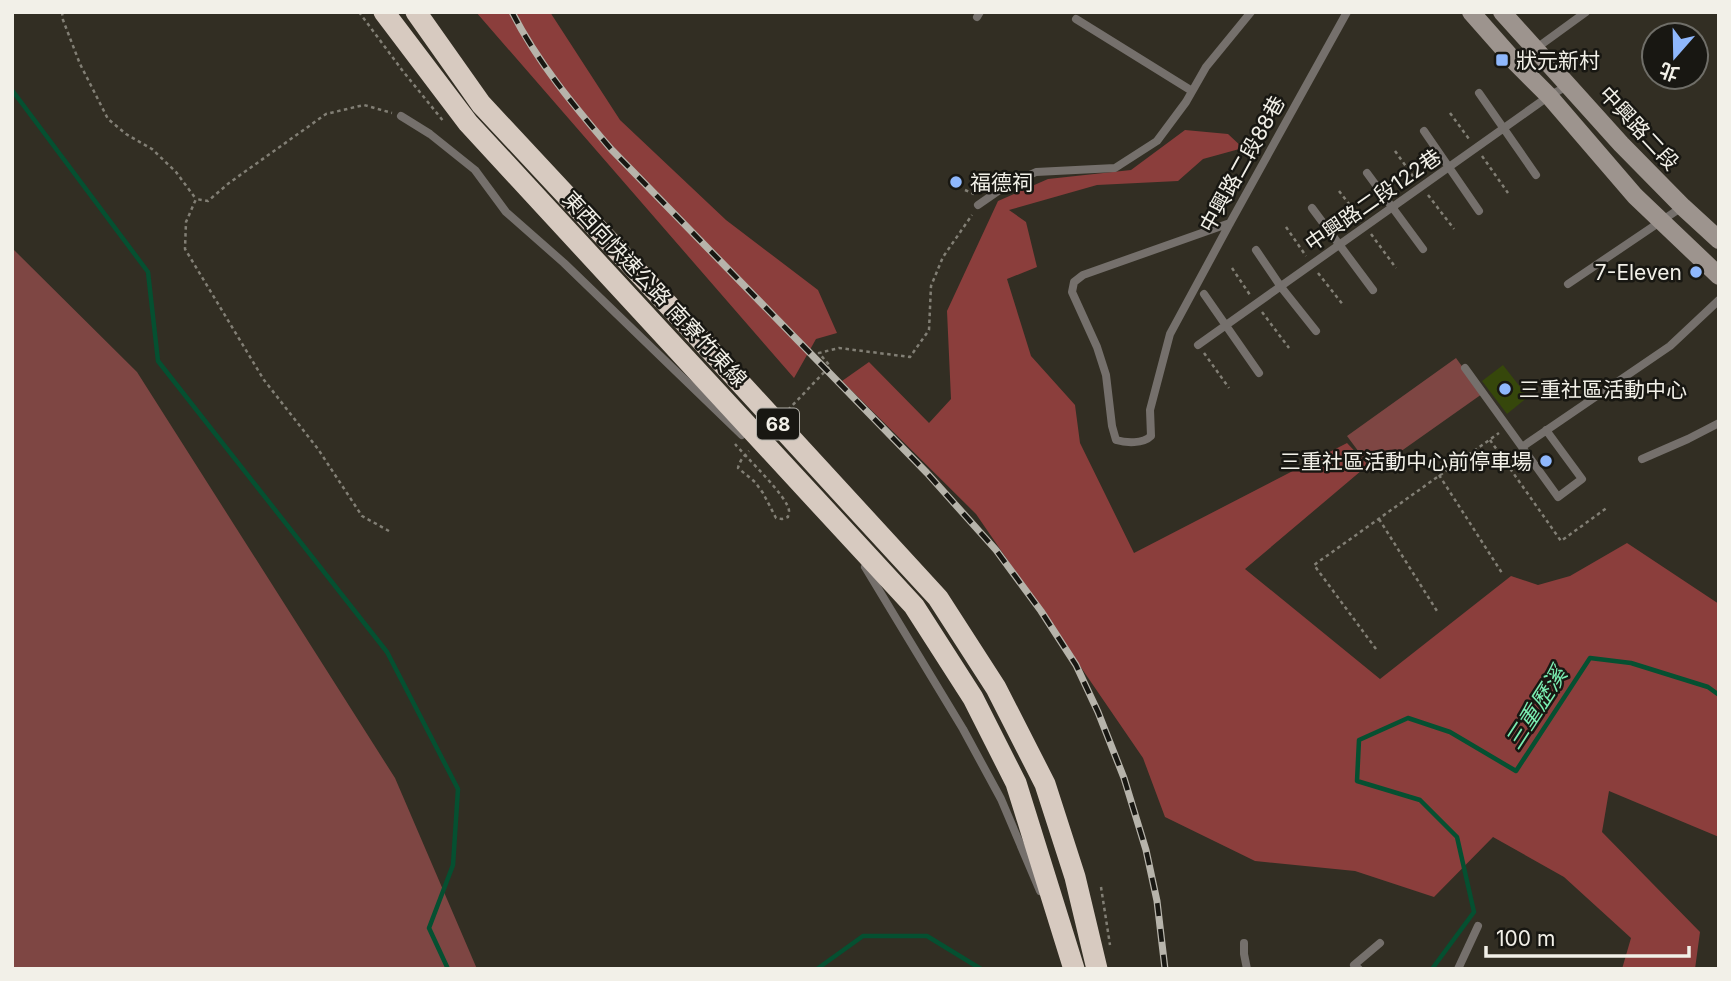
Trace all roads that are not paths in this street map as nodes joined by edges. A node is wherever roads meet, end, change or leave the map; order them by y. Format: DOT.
graph roads {
  1 [pos="384,12"];
  2 [pos="416,12"];
  3 [pos="1251,12"];
  4 [pos="1347,12"];
  5 [pos="1471,12"];
  6 [pos="1502,12"];
  7 [pos="1586,12"];
  8 [pos="1076,19"];
  9 [pos="1535,48"];
  10 [pos="1517,63"];
  11 [pos="1569,85"];
  12 [pos="1192,92"];
  13 [pos="1479,93"];
  14 [pos="1549,96"];
  15 [pos="401,116"];
  16 [pos="1504,128"];
  17 [pos="1424,131"];
  18 [pos="1621,144"];
  19 [pos="1603,161"];
  20 [pos="1449,167"];
  21 [pos="1367,173"];
  22 [pos="1536,175"];
  23 [pos="978,205"];
  24 [pos="1683,206"];
  25 [pos="1393,207"];
  26 [pos="1312,208"];
  27 [pos="1479,211"];
  28 [pos="1661,221"];
  29 [pos="1230,223"];
  30 [pos="1719,240"];
  31 [pos="1339,245"];
  32 [pos="1423,249"];
  33 [pos="1256,250"];
  34 [pos="1719,276"];
  35 [pos="1569,284"];
  36 [pos="1281,287"];
  37 [pos="1373,290"];
  38 [pos="1204,294"];
  39 [pos="1719,300"];
  40 [pos="1226,325"];
  41 [pos="1316,331"];
  42 [pos="1198,345"];
  43 [pos="1465,368"];
  44 [pos="1259,373"];
  45 [pos="1719,423"];
  46 [pos="1546,430"];
  47 [pos="747,440"];
  48 [pos="1522,447"];
  49 [pos="756,448"];
  50 [pos="1642,459"];
  51 [pos="1478,926"];
  52 [pos="1244,943"];
  53 [pos="1380,943"];
  54 [pos="1076,969"];
  55 [pos="1097,969"];
  56 [pos="1247,969"];
  57 [pos="1359,969"];
  58 [pos="1458,969"];
  1 -- 54 [label="highway, 東西向快速公路 南寮竹東線 / 68"];
  2 -- 55 [label="highway, 東西向快速公路 南寮竹東線 / 68"];
  3 -- 12 [label="lane"];
  4 -- 29 [label="lane, 中興路二段88巷"];
  5 -- 10 [label="main road"];
  6 -- 9 [label="main road, 中興路二段"];
  7 -- 9 [label="lane"];
  8 -- 12 [label="lane"];
  9 -- 10 [label="lane"];
  9 -- 11 [label="main road, 中興路二段"];
  10 -- 14 [label="main road"];
  11 -- 14 [label="lane, 中興路二段122巷"];
  11 -- 18 [label="main road, 中興路二段"];
  12 -- 23 [label="lane"];
  13 -- 16 [label="lane"];
  14 -- 16 [label="lane, 中興路二段122巷"];
  14 -- 19 [label="main road"];
  15 -- 47 [label="lane"];
  16 -- 20 [label="lane, 中興路二段122巷"];
  16 -- 22 [label="lane"];
  17 -- 20 [label="lane"];
  18 -- 19 [label="lane"];
  18 -- 24 [label="main road, 中興路二段"];
  19 -- 28 [label="main road"];
  20 -- 25 [label="lane, 中興路二段122巷"];
  20 -- 27 [label="lane"];
  21 -- 25 [label="lane"];
  24 -- 28 [label="lane"];
  24 -- 30 [label="main road, 中興路二段"];
  25 -- 31 [label="lane, 中興路二段122巷"];
  25 -- 32 [label="lane"];
  26 -- 31 [label="lane"];
  28 -- 34 [label="main road"];
  28 -- 35 [label="lane"];
  29 -- 29 [label="lane, 中興路二段88巷"];
  31 -- 36 [label="lane, 中興路二段122巷"];
  31 -- 37 [label="lane"];
  33 -- 36 [label="lane"];
  36 -- 40 [label="lane, 中興路二段122巷"];
  36 -- 41 [label="lane"];
  38 -- 40 [label="lane"];
  39 -- 46 [label="lane"];
  40 -- 42 [label="lane, 中興路二段122巷"];
  40 -- 44 [label="lane"];
  43 -- 48 [label="lane"];
  45 -- 50 [label="lane"];
  46 -- 48 [label="lane"];
  46 -- 48 [label="lane"];
  49 -- 54 [label="lane"];
  51 -- 58 [label="lane"];
  52 -- 56 [label="lane"];
  53 -- 57 [label="lane"];
}
